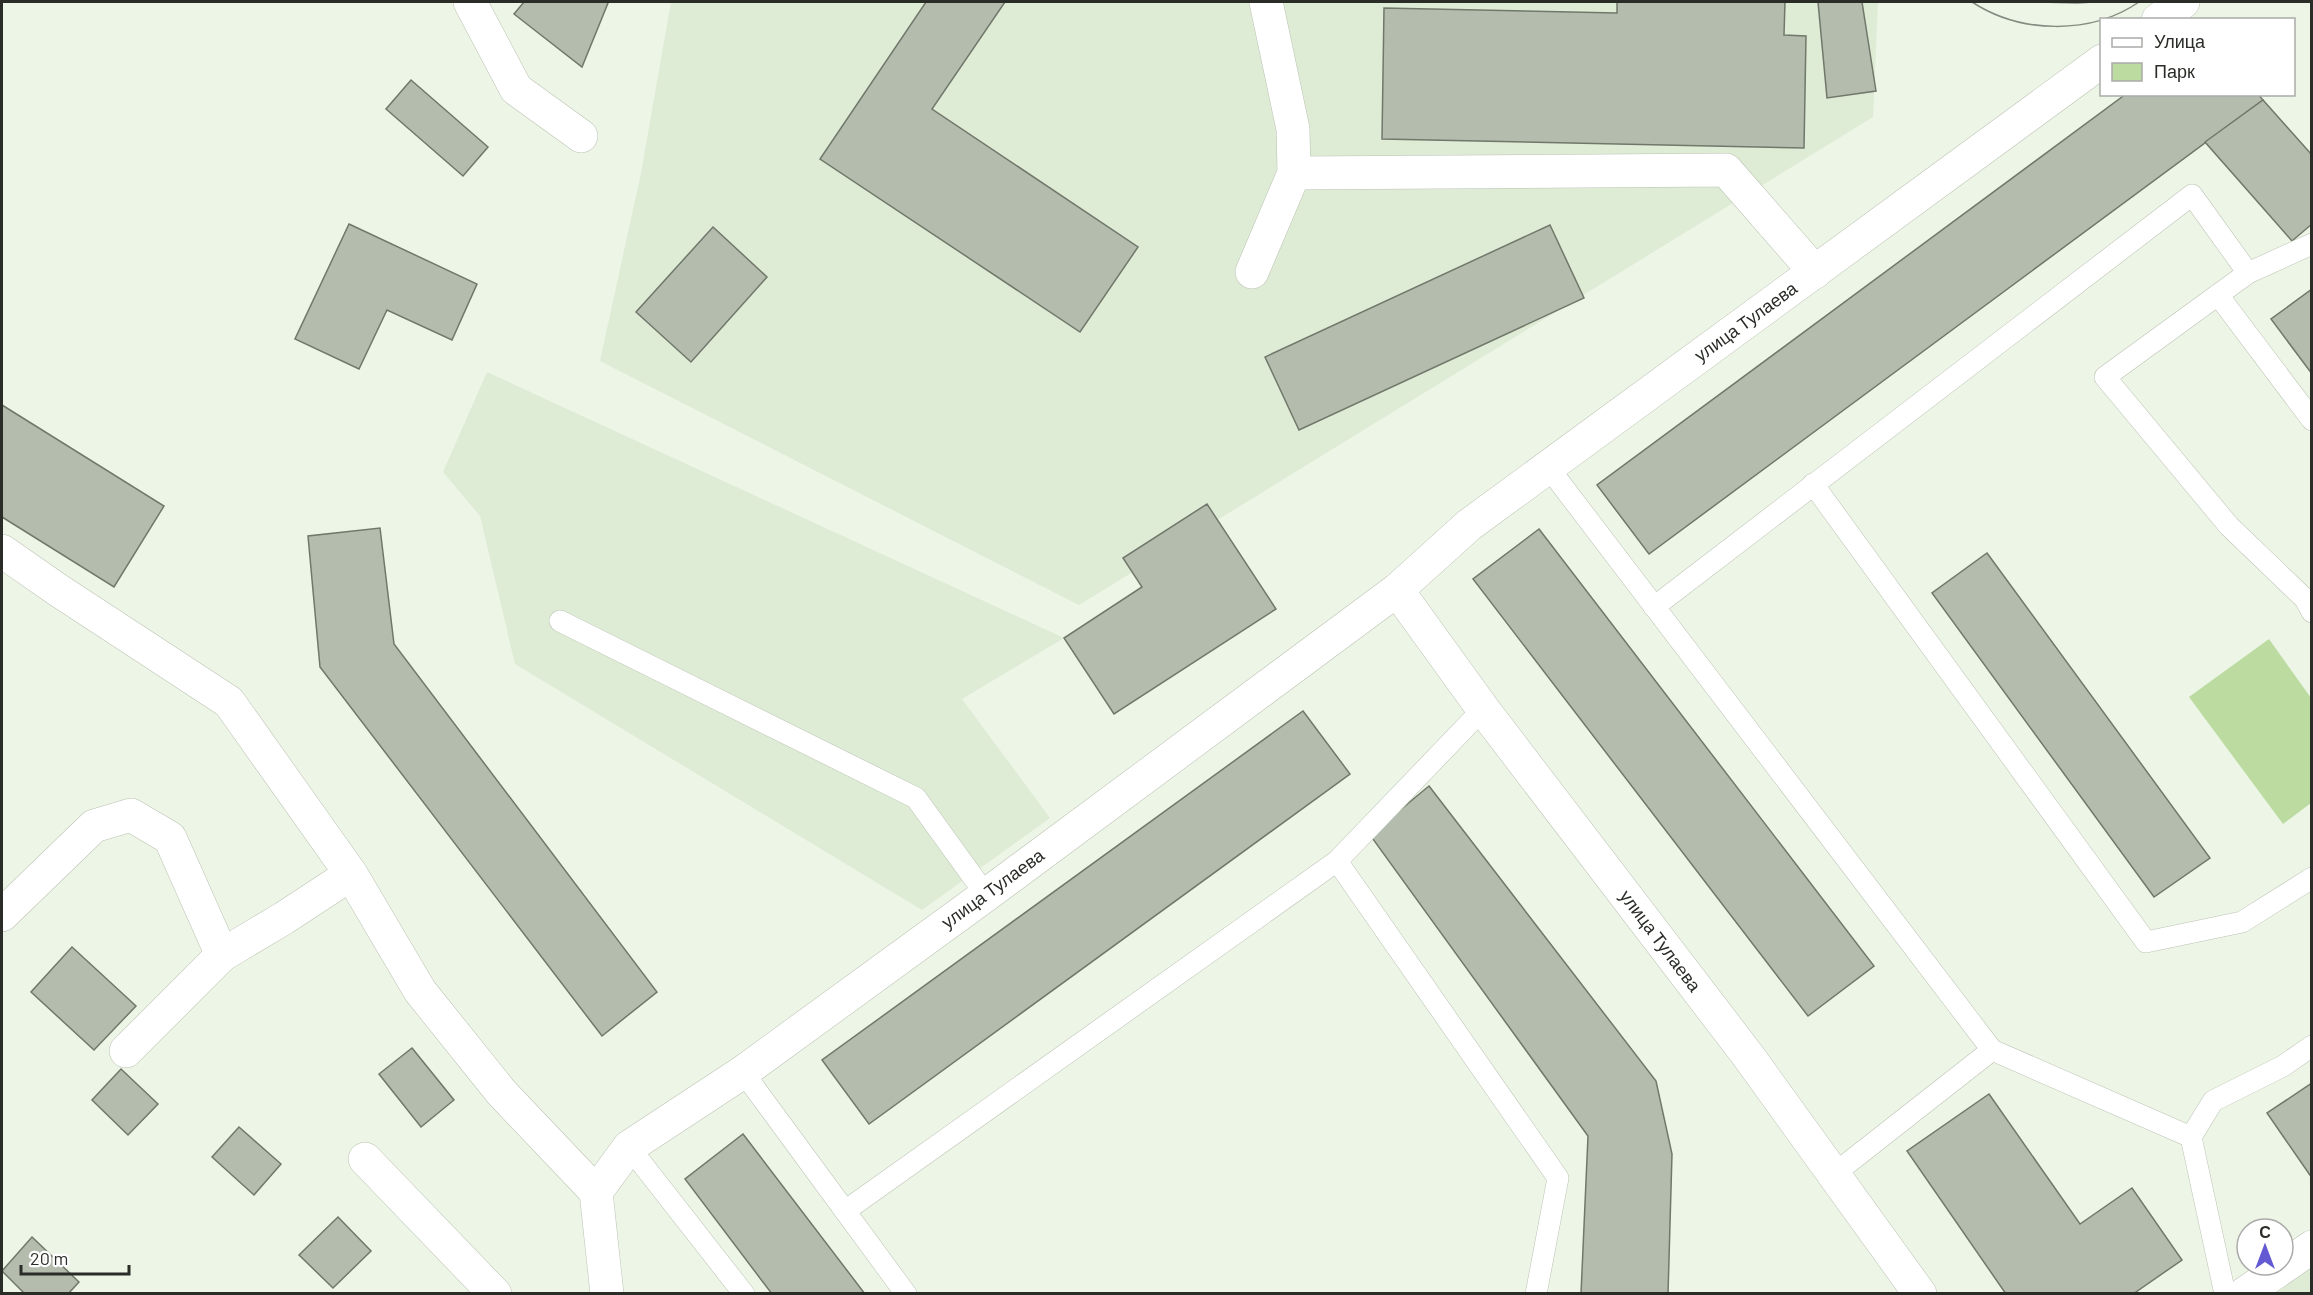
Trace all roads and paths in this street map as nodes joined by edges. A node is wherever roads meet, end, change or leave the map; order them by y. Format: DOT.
graph roads {
  1 [pos="470,2"];
  2 [pos="1266,2"];
  3 [pos="2183,2"];
  4 [pos="2161,18"];
  5 [pos="2100,62"];
  6 [pos="581,136"];
  7 [pos="1294,173"];
  8 [pos="2312,244"];
  9 [pos="1252,272"];
  10 [pos="1815,272"];
  11 [pos="2248,273"];
  12 [pos="2218,295"];
  13 [pos="2312,420"];
  14 [pos="1548,467"];
  15 [pos="1814,484"];
  16 [pos="2,551"];
  17 [pos="1397,590"];
  18 [pos="1654,606"];
  19 [pos="2312,612"];
  20 [pos="560,621"];
  21 [pos="1483,710"];
  22 [pos="1337,861"];
  23 [pos="351,874"];
  24 [pos="2312,878"];
  25 [pos="986,895"];
  26 [pos="2,915"];
  27 [pos="222,955"];
  28 [pos="2312,1046"];
  29 [pos="1992,1050"];
  30 [pos="126,1051"];
  31 [pos="743,1072"];
  32 [pos="2191,1137"];
  33 [pos="630,1147"];
  34 [pos="365,1159"];
  35 [pos="1834,1174"];
  36 [pos="596,1192"];
  37 [pos="845,1211"];
  38 [pos="2312,1247"];
  39 [pos="495,1293"];
  40 [pos="607,1293"];
  41 [pos="744,1293"];
  42 [pos="906,1293"];
  43 [pos="1536,1293"];
  44 [pos="1920,1293"];
  45 [pos="2225,1293"];
  46 [pos="2244,1293"];
  1 -- 6 [label="street"];
  2 -- 7 [label="street"];
  3 -- 4 [label="street"];
  5 -- 10 [label="street, улица Тулаева"];
  7 -- 9 [label="street"];
  7 -- 10 [label="street"];
  8 -- 11 [label="lane"];
  10 -- 14 [label="street, улица Тулаева"];
  11 -- 12 [label="lane"];
  11 -- 15 [label="lane"];
  12 -- 13 [label="lane"];
  12 -- 19 [label="lane"];
  14 -- 17 [label="street, улица Тулаева"];
  14 -- 18 [label="lane"];
  15 -- 18 [label="lane"];
  15 -- 24 [label="lane"];
  16 -- 23 [label="street"];
  17 -- 21 [label="street, улица Тулаева"];
  17 -- 25 [label="street, улица Тулаева"];
  18 -- 29 [label="lane"];
  20 -- 25 [label="lane"];
  21 -- 22 [label="lane"];
  21 -- 35 [label="street, улица Тулаева"];
  22 -- 37 [label="lane"];
  22 -- 43 [label="lane"];
  23 -- 27 [label="street"];
  23 -- 36 [label="street"];
  25 -- 31 [label="street, улица Тулаева"];
  26 -- 27 [label="street"];
  27 -- 30 [label="street"];
  28 -- 32 [label="lane"];
  29 -- 32 [label="lane"];
  29 -- 35 [label="lane"];
  31 -- 33 [label="street, улица Тулаева"];
  31 -- 37 [label="lane"];
  32 -- 45 [label="lane"];
  33 -- 36 [label="street, улица Тулаева"];
  33 -- 41 [label="lane"];
  34 -- 39 [label="street"];
  35 -- 44 [label="street, улица Тулаева"];
  36 -- 40 [label="street"];
  37 -- 42 [label="lane"];
  38 -- 46 [label="street"];
}
